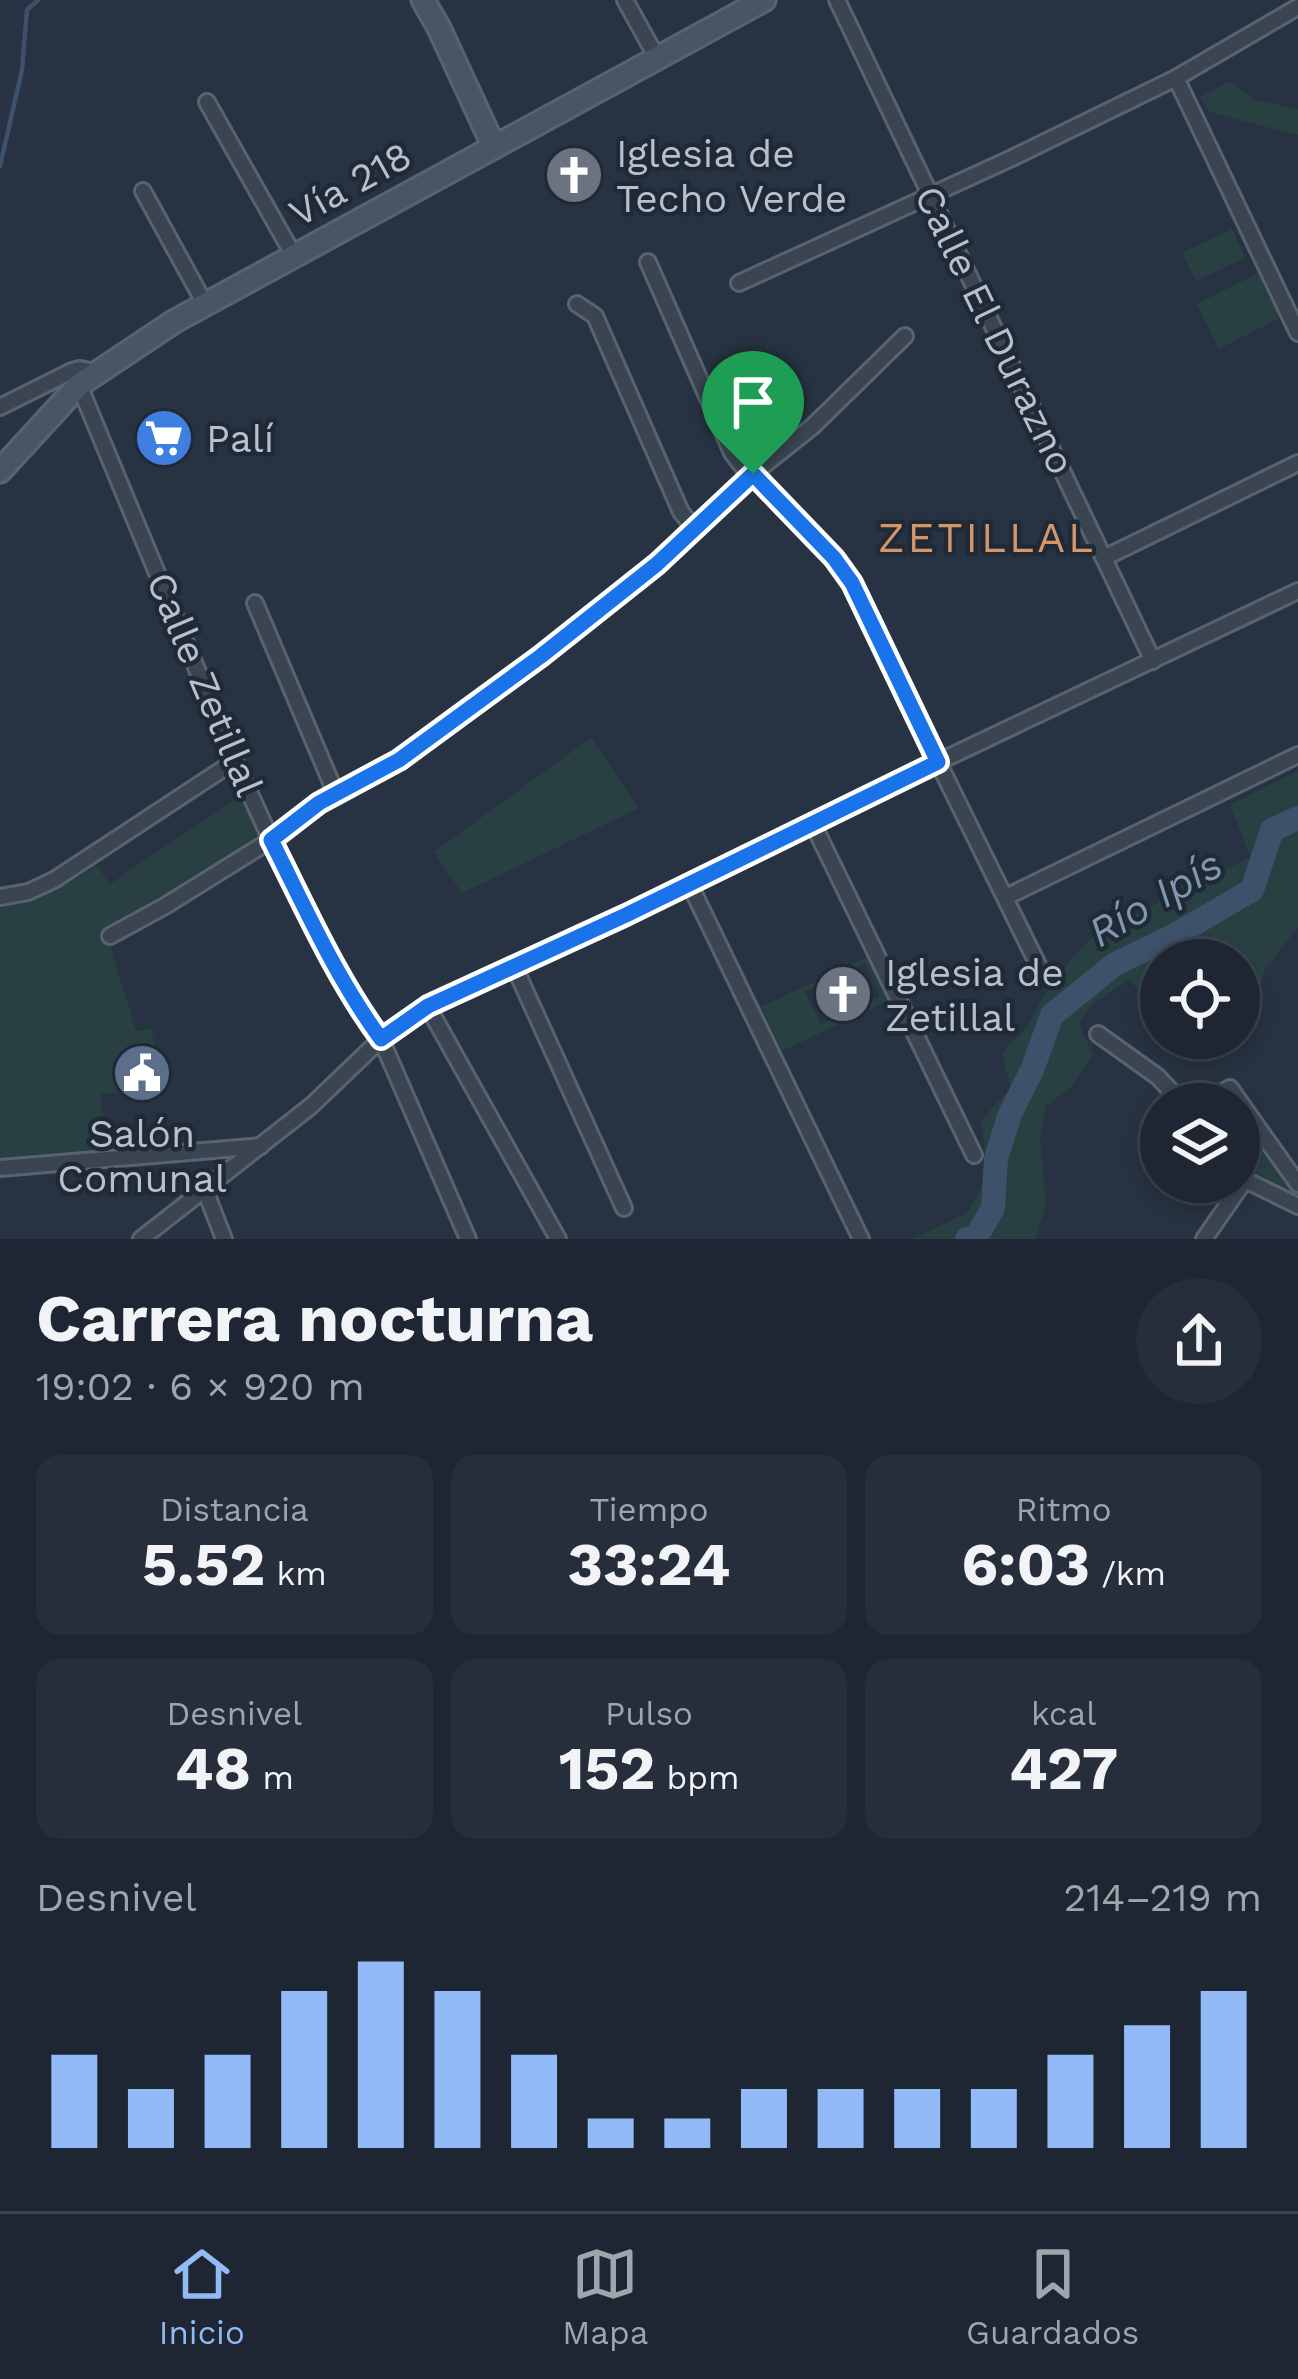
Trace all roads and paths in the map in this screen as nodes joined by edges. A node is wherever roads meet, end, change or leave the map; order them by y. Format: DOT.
graph roads {
  1 [pos="423,0"];
  2 [pos="625,0"];
  3 [pos="764,0"];
  4 [pos="837,0"];
  5 [pos="1298,7"];
  6 [pos="658,58"];
  7 [pos="1176,79"];
  8 [pos="208,101"];
  9 [pos="494,147"];
  10 [pos="143,191"];
  11 [pos="931,196"];
  12 [pos="294,256"];
  13 [pos="648,262"];
  14 [pos="739,283"];
  15 [pos="205,304"];
  16 [pos="577,304"];
  17 [pos="1298,333"];
  18 [pos="905,336"];
  19 [pos="87,378"];
  20 [pos="0,407"];
  21 [pos="1298,463"];
  22 [pos="0,471"];
  23 [pos="753,474"];
  24 [pos="695,529"];
  25 [pos="1104,558"];
  26 [pos="1298,591"];
  27 [pos="255,603"];
  28 [pos="1153,661"];
  29 [pos="1298,755"];
  30 [pos="236,761"];
  31 [pos="938,762"];
  32 [pos="336,794"];
  33 [pos="812,822"];
  34 [pos="271,840"];
  35 [pos="689,883"];
  36 [pos="0,897"];
  37 [pos="1006,897"];
  38 [pos="110,937"];
  39 [pos="514,967"];
  40 [pos="1043,975"];
  41 [pos="428,1006"];
  42 [pos="1098,1034"];
  43 [pos="381,1039"];
  44 [pos="1164,1083"];
  45 [pos="1260,1130"];
  46 [pos="261,1146"];
  47 [pos="974,1155"];
  48 [pos="0,1168"];
  49 [pos="1298,1184"];
  50 [pos="1260,1188"];
  51 [pos="205,1190"];
  52 [pos="1227,1203"];
  53 [pos="1298,1206"];
  54 [pos="624,1208"];
  55 [pos="141,1239"];
  56 [pos="224,1239"];
  57 [pos="468,1239"];
  58 [pos="558,1239"];
  59 [pos="861,1239"];
  60 [pos="1204,1239"];
  1 -- 9 [label="main road"];
  2 -- 6 [label="street"];
  3 -- 6 [label="main road, Vía 218"];
  4 -- 11 [label="street, Calle El Durazno"];
  5 -- 7 [label="street"];
  6 -- 9 [label="main road, Vía 218"];
  7 -- 11 [label="street"];
  7 -- 17 [label="street"];
  8 -- 12 [label="street"];
  9 -- 12 [label="main road, Vía 218"];
  10 -- 15 [label="street"];
  11 -- 14 [label="street"];
  11 -- 25 [label="street, Calle El Durazno"];
  12 -- 15 [label="main road, Vía 218"];
  13 -- 23 [label="street"];
  15 -- 19 [label="main road, Vía 218"];
  16 -- 24 [label="street"];
  18 -- 23 [label="street"];
  19 -- 20 [label="street"];
  19 -- 22 [label="main road, Vía 218"];
  19 -- 30 [label="street, Calle Zetillal"];
  21 -- 25 [label="street"];
  23 -- 24 [label="street"];
  23 -- 31 [label="street"];
  24 -- 32 [label="street"];
  25 -- 28 [label="street, Calle El Durazno"];
  26 -- 28 [label="street"];
  27 -- 32 [label="street"];
  28 -- 31 [label="street"];
  29 -- 37 [label="street"];
  30 -- 34 [label="street, Calle Zetillal"];
  30 -- 36 [label="street"];
  31 -- 33 [label="street"];
  31 -- 37 [label="street"];
  32 -- 34 [label="street"];
  33 -- 35 [label="street"];
  33 -- 47 [label="street"];
  34 -- 38 [label="street"];
  34 -- 43 [label="street, Calle Zetillal"];
  35 -- 39 [label="street"];
  35 -- 59 [label="street"];
  37 -- 40 [label="street"];
  39 -- 41 [label="street"];
  39 -- 54 [label="street"];
  41 -- 43 [label="street"];
  41 -- 58 [label="street"];
  42 -- 44 [label="street"];
  43 -- 46 [label="street"];
  43 -- 57 [label="street, Calle Zetillal"];
  45 -- 49 [label="street"];
  46 -- 48 [label="street"];
  46 -- 51 [label="street"];
  50 -- 53 [label="street"];
  51 -- 55 [label="street"];
  51 -- 56 [label="street"];
  52 -- 60 [label="street"];
}
